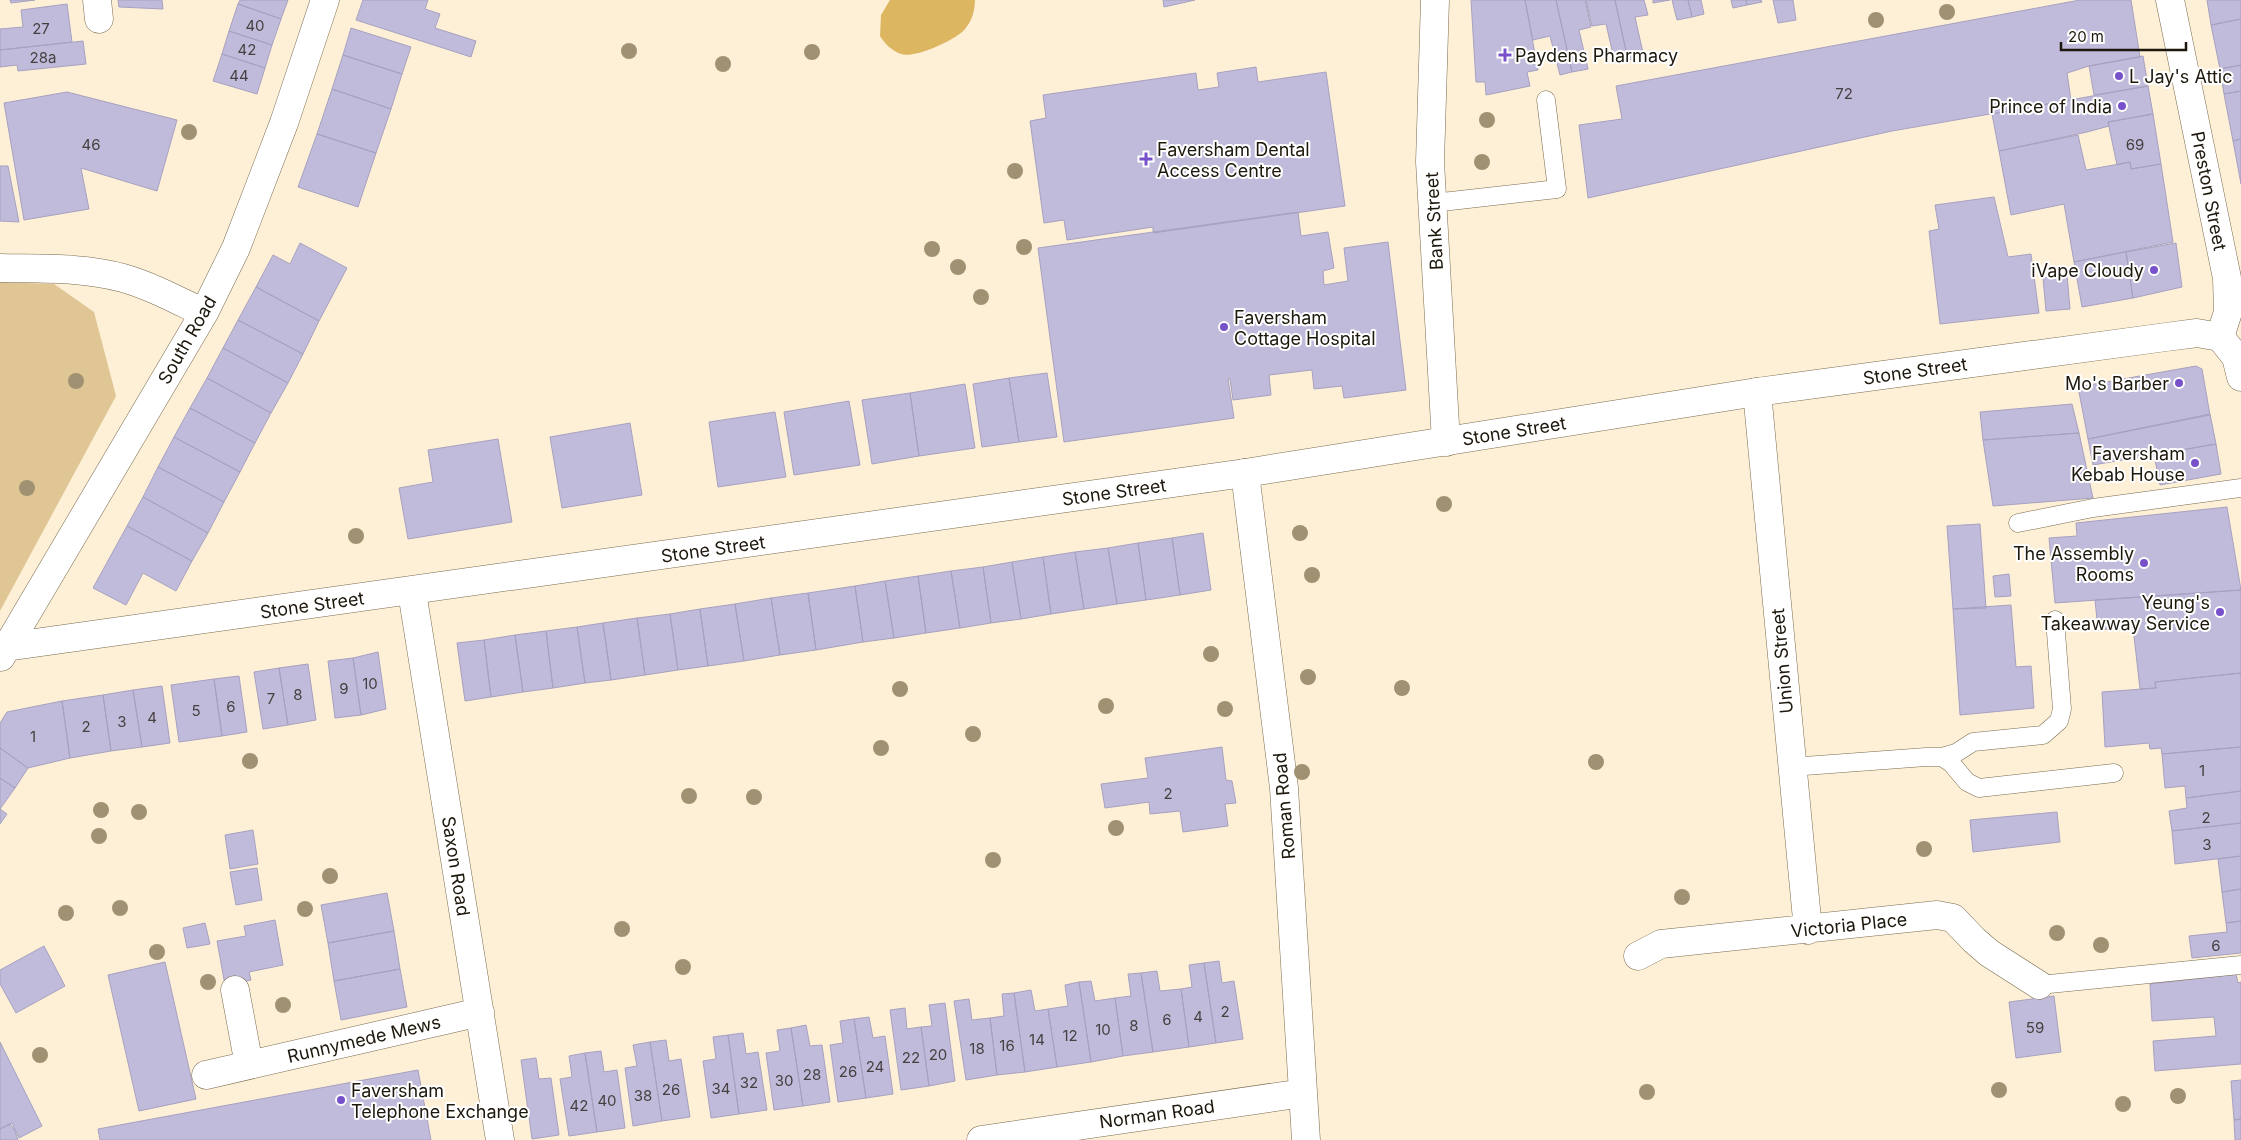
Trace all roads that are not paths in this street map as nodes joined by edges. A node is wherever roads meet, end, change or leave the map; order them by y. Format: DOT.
graph roads {
  1 [pos="325,0"];
  2 [pos="1435,0"];
  3 [pos="2170,0"];
  4 [pos="1546,100"];
  5 [pos="1432,203"];
  6 [pos="0,268"];
  7 [pos="204,313"];
  8 [pos="2220,337"];
  9 [pos="2241,378"];
  10 [pos="1757,392"];
  11 [pos="1446,442"];
  12 [pos="1245,473"];
  13 [pos="2241,488"];
  14 [pos="2018,523"];
  15 [pos="412,592"];
  16 [pos="2055,620"];
  17 [pos="3,653"];
  18 [pos="1942,757"];
  19 [pos="1791,767"];
  20 [pos="2114,773"];
  21 [pos="1808,930"];
  22 [pos="1638,956"];
  23 [pos="2241,966"];
  24 [pos="2039,985"];
  25 [pos="235,990"];
  26 [pos="480,1012"];
  27 [pos="249,1065"];
  28 [pos="206,1075"];
  29 [pos="1303,1093"];
  30 [pos="500,1140"];
  31 [pos="980,1140"];
  32 [pos="1306,1140"];
  1 -- 7 [label="street, South Road"];
  2 -- 5 [label="street, Bank Street"];
  3 -- 8 [label="street, Preston Street"];
  4 -- 5 [label="lane"];
  5 -- 11 [label="street, Bank Street"];
  6 -- 7 [label="street"];
  7 -- 17 [label="street, South Road"];
  8 -- 9 [label="street"];
  8 -- 10 [label="street, Stone Street"];
  10 -- 11 [label="street, Stone Street"];
  10 -- 19 [label="street, Union Street"];
  11 -- 12 [label="street, Stone Street"];
  12 -- 15 [label="street, Stone Street"];
  12 -- 29 [label="street, Roman Road"];
  13 -- 14 [label="lane"];
  15 -- 17 [label="street, Stone Street"];
  15 -- 26 [label="street, Saxon Road"];
  16 -- 18 [label="lane"];
  18 -- 19 [label="lane"];
  18 -- 20 [label="lane"];
  19 -- 21 [label="street, Union Street"];
  21 -- 22 [label="street, Victoria Place"];
  21 -- 24 [label="street, Victoria Place"];
  23 -- 24 [label="lane"];
  25 -- 27 [label="street"];
  26 -- 27 [label="street, Runnymede Mews"];
  26 -- 30 [label="street, Saxon Road"];
  27 -- 28 [label="street, Runnymede Mews"];
  29 -- 31 [label="street, Norman Road"];
  29 -- 32 [label="street, Roman Road"];
}
